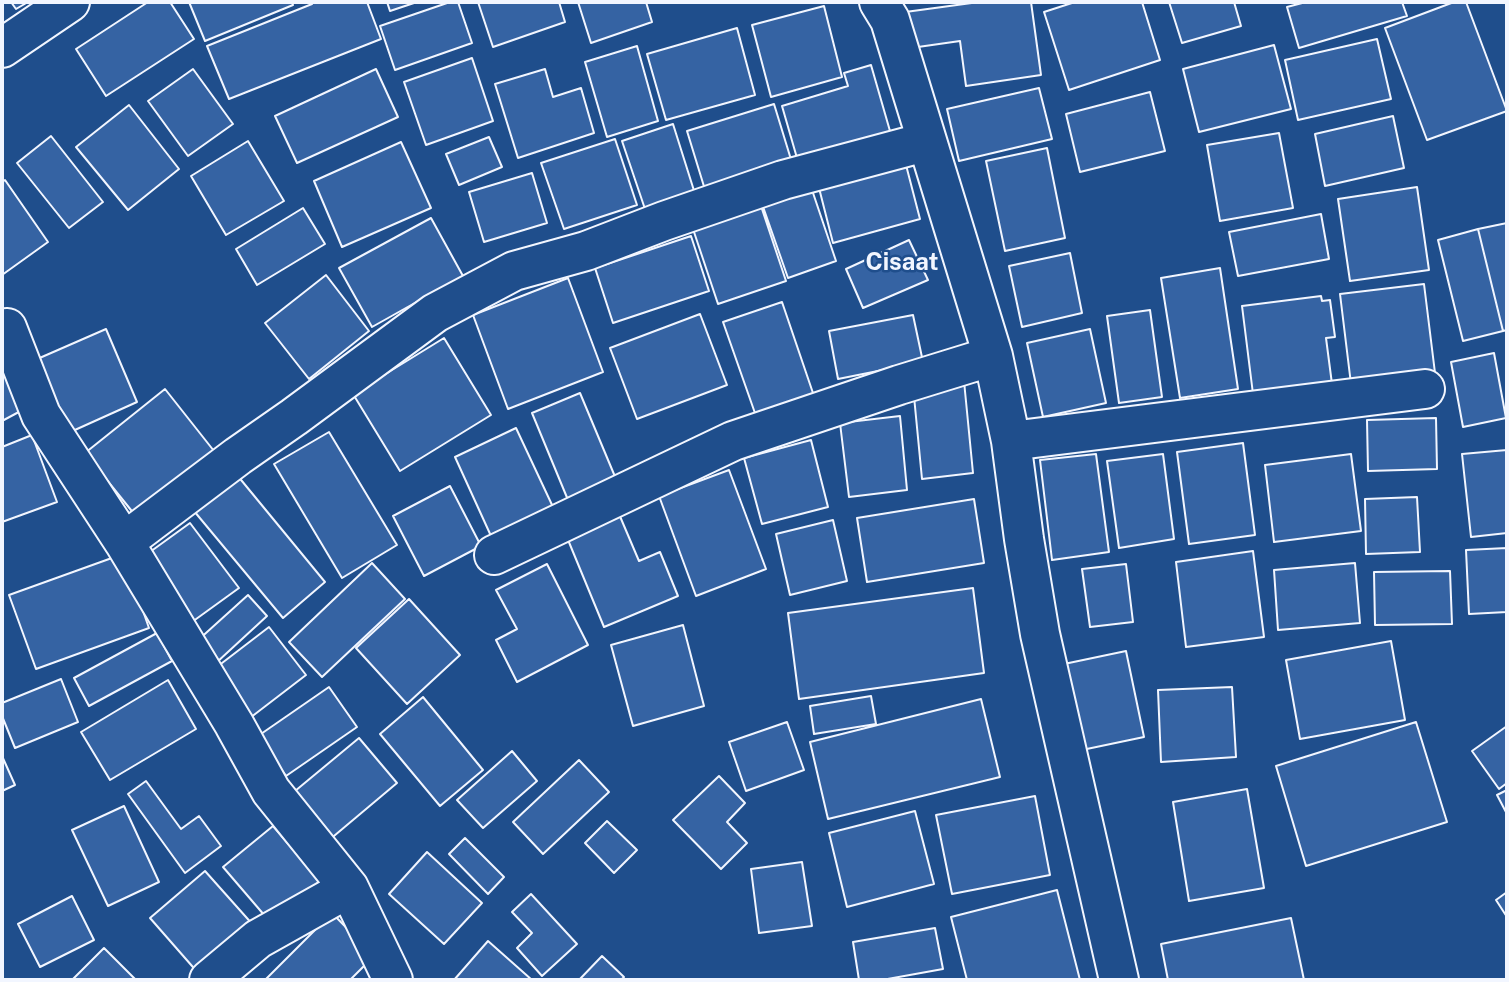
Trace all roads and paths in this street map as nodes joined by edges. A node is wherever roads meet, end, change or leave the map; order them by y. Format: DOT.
graph roads {
  1 [pos="70,2"];
  2 [pos="878,2"];
  3 [pos="2,48"];
  4 [pos="925,142"];
  5 [pos="7,328"];
  6 [pos="993,356"];
  7 [pos="1425,389"];
  8 [pos="1011,441"];
  9 [pos="124,542"];
  10 [pos="494,555"];
  11 [pos="349,888"];
  12 [pos="209,980"];
  13 [pos="393,980"];
  14 [pos="1119,980"];
  1 -- 3 [label="street"];
  2 -- 4 [label="street"];
  4 -- 6 [label="street"];
  4 -- 9 [label="street"];
  5 -- 9 [label="street"];
  6 -- 8 [label="street"];
  6 -- 10 [label="street"];
  7 -- 8 [label="street"];
  8 -- 14 [label="street"];
  9 -- 11 [label="street"];
  11 -- 12 [label="street"];
  11 -- 13 [label="street"];
}
